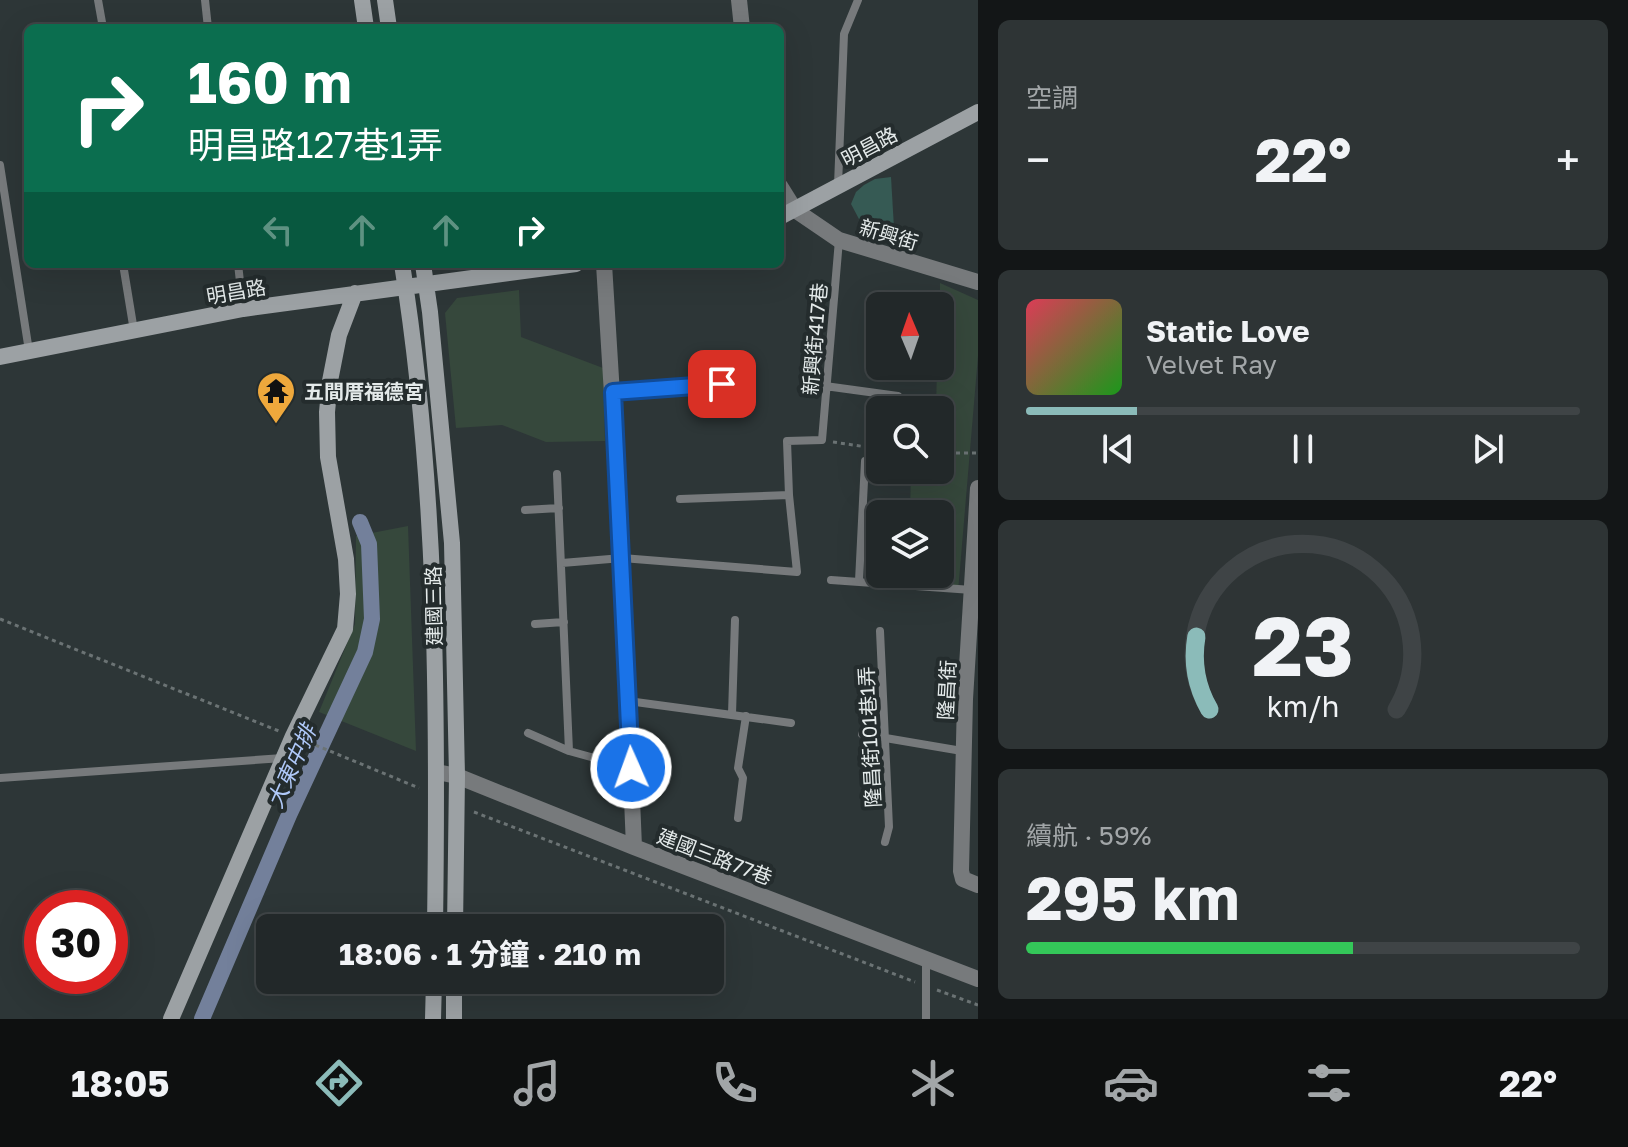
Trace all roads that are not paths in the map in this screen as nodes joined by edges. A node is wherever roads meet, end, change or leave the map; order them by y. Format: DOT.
graph roads {
  1 [pos="98,0"];
  2 [pos="205,0"];
  3 [pos="362,0"];
  4 [pos="385,0"];
  5 [pos="739,0"];
  6 [pos="858,0"];
  7 [pos="102,24"];
  8 [pos="208,24"];
  9 [pos="365,24"];
  10 [pos="388,24"];
  11 [pos="742,24"];
  12 [pos="978,112"];
  13 [pos="0,165"];
  14 [pos="838,185"];
  15 [pos="787,214"];
  16 [pos="839,240"];
  17 [pos="124,268"];
  18 [pos="238,268"];
  19 [pos="403,268"];
  20 [pos="424,268"];
  21 [pos="547,268"];
  22 [pos="604,268"];
  23 [pos="978,282"];
  24 [pos="426,285"];
  25 [pos="406,287"];
  26 [pos="355,293"];
  27 [pos="243,309"];
  28 [pos="134,332"];
  29 [pos="29,352"];
  30 [pos="0,357"];
  31 [pos="722,384"];
  32 [pos="825,386"];
  33 [pos="613,392"];
  34 [pos="898,396"];
  35 [pos="865,461"];
  36 [pos="557,474"];
  37 [pos="978,488"];
  38 [pos="789,495"];
  39 [pos="680,499"];
  40 [pos="559,508"];
  41 [pos="525,510"];
  42 [pos="622,558"];
  43 [pos="562,563"];
  44 [pos="831,580"];
  45 [pos="859,581"];
  46 [pos="975,591"];
  47 [pos="735,620"];
  48 [pos="564,622"];
  49 [pos="535,624"];
  50 [pos="880,631"];
  51 [pos="971,700"];
  52 [pos="628,701"];
  53 [pos="732,714"];
  54 [pos="746,716"];
  55 [pos="791,723"];
  56 [pos="528,733"];
  57 [pos="862,734"];
  58 [pos="885,738"];
  59 [pos="569,751"];
  60 [pos="970,752"];
  61 [pos="284,757"];
  62 [pos="631,768"];
  63 [pos="437,772"];
  64 [pos="457,776"];
  65 [pos="0,778"];
  66 [pos="738,818"];
  67 [pos="885,842"];
  68 [pos="634,847"];
  69 [pos="978,885"];
  70 [pos="435,914"];
  71 [pos="455,914"];
  72 [pos="926,959"];
  73 [pos="978,979"];
  74 [pos="434,994"];
  75 [pos="454,994"];
  76 [pos="171,1019"];
  77 [pos="433,1019"];
  78 [pos="454,1019"];
  79 [pos="926,1019"];
  1 -- 7 [label="lane"];
  2 -- 8 [label="lane"];
  3 -- 9 [label="street"];
  4 -- 10 [label="street"];
  5 -- 11 [label="street"];
  6 -- 14 [label="lane"];
  12 -- 14 [label="street, 明昌路"];
  13 -- 29 [label="lane"];
  14 -- 15 [label="street, 明昌路"];
  15 -- 16 [label="street, 新興街"];
  16 -- 23 [label="street, 新興街"];
  16 -- 32 [label="lane, 新興街417巷"];
  17 -- 28 [label="lane"];
  18 -- 27 [label="lane"];
  19 -- 25 [label="street, 建國三路"];
  20 -- 24 [label="street, 建國三路"];
  21 -- 24 [label="street, 明昌路"];
  22 -- 33 [label="street"];
  24 -- 25 [label="street, 明昌路"];
  24 -- 64 [label="street, 建國三路"];
  25 -- 26 [label="street, 明昌路"];
  25 -- 63 [label="street, 建國三路"];
  26 -- 27 [label="street, 明昌路"];
  26 -- 61 [label="street"];
  27 -- 28 [label="street, 明昌路"];
  28 -- 29 [label="street, 明昌路"];
  29 -- 30 [label="street, 明昌路"];
  31 -- 33 [label="lane"];
  32 -- 34 [label="lane"];
  32 -- 38 [label="lane, 新興街417巷"];
  33 -- 42 [label="street"];
  35 -- 45 [label="lane"];
  36 -- 40 [label="lane"];
  37 -- 46 [label="street, 隆昌街"];
  38 -- 39 [label="lane"];
  38 -- 42 [label="lane"];
  40 -- 41 [label="lane"];
  40 -- 43 [label="lane"];
  42 -- 43 [label="lane"];
  42 -- 52 [label="street"];
  43 -- 48 [label="lane"];
  44 -- 45 [label="lane"];
  45 -- 46 [label="lane"];
  46 -- 51 [label="street, 隆昌街"];
  47 -- 53 [label="lane"];
  48 -- 49 [label="lane"];
  48 -- 59 [label="lane"];
  50 -- 58 [label="lane, 隆昌街101巷1弄"];
  51 -- 60 [label="street, 隆昌街"];
  52 -- 53 [label="lane"];
  52 -- 62 [label="street"];
  53 -- 54 [label="lane"];
  54 -- 55 [label="lane"];
  54 -- 66 [label="lane"];
  56 -- 59 [label="lane"];
  57 -- 58 [label="lane"];
  58 -- 60 [label="lane"];
  58 -- 67 [label="lane, 隆昌街101巷1弄"];
  59 -- 62 [label="lane"];
  60 -- 69 [label="street, 隆昌街"];
  61 -- 65 [label="lane"];
  61 -- 76 [label="street"];
  62 -- 68 [label="street"];
  63 -- 64 [label="street, 建國三路77巷"];
  63 -- 70 [label="street, 建國三路"];
  64 -- 68 [label="street, 建國三路77巷"];
  64 -- 71 [label="street, 建國三路"];
  68 -- 72 [label="street, 建國三路77巷"];
  72 -- 73 [label="street, 建國三路77巷"];
  72 -- 79 [label="lane"];
  74 -- 77 [label="street"];
  75 -- 78 [label="street"];
}
